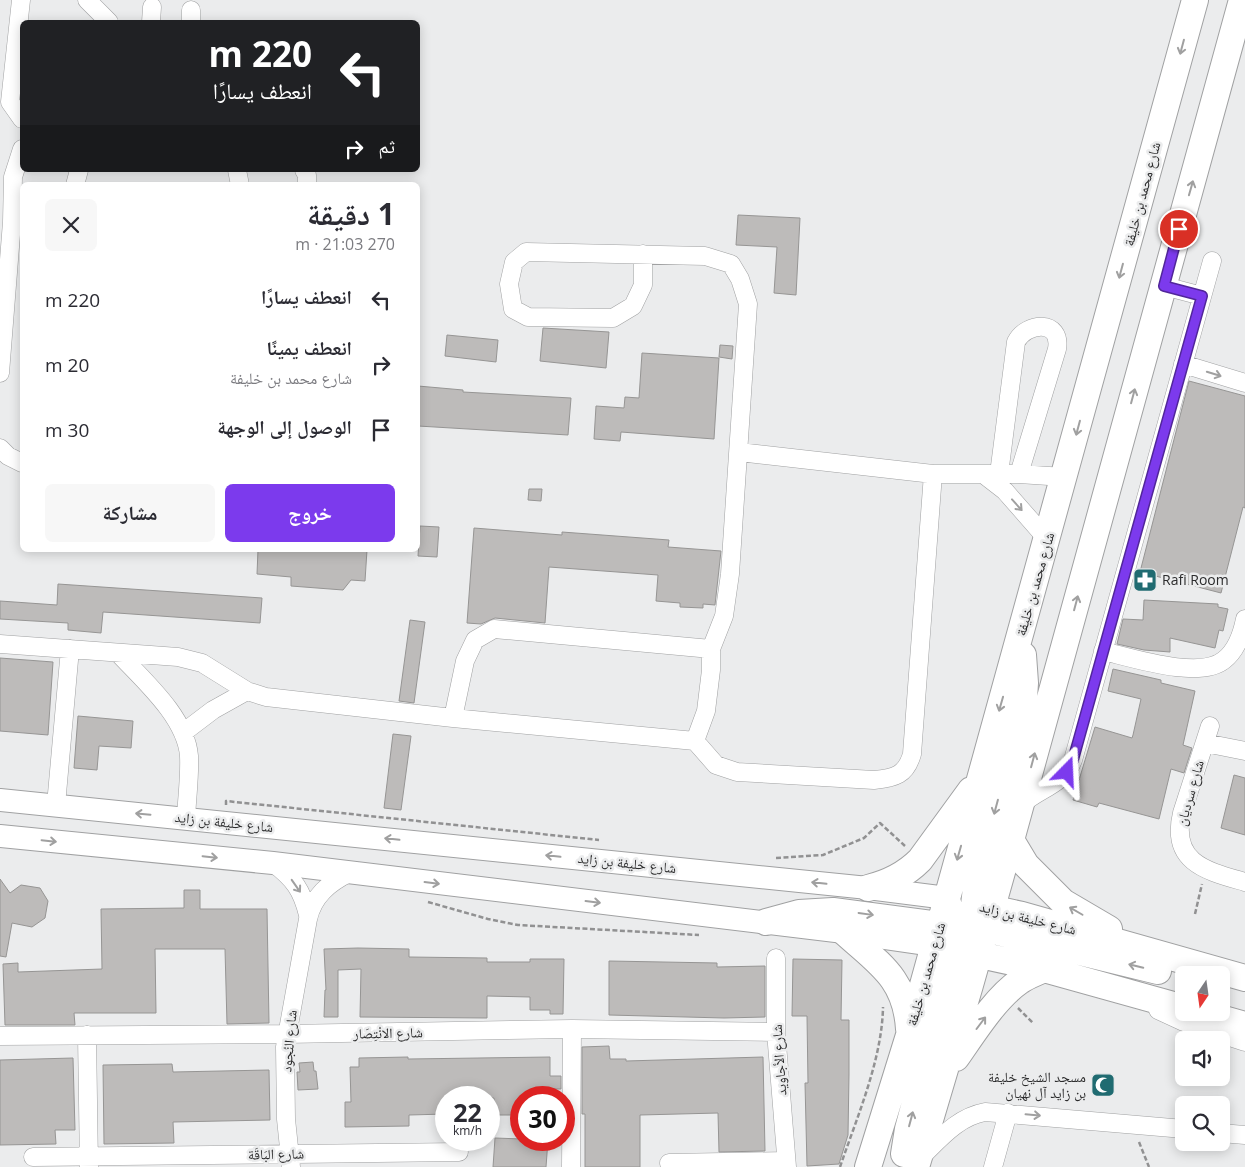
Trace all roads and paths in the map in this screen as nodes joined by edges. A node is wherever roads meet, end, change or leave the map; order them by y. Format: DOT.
graph roads {
  1 [pos="22,0"];
  2 [pos="87,0"];
  3 [pos="1195,0"];
  4 [pos="1227,0"];
  5 [pos="1242,0"];
  6 [pos="107,20"];
  7 [pos="1222,76"];
  8 [pos="11,98"];
  9 [pos="20,115"];
  10 [pos="20,155"];
  11 [pos="643,254"];
  12 [pos="1212,261"];
  13 [pos="1164,286"];
  14 [pos="20,293"];
  15 [pos="1202,296"];
  16 [pos="3,301"];
  17 [pos="1183,364"];
  18 [pos="0,369"];
  19 [pos="0,373"];
  20 [pos="1245,383"];
  21 [pos="1005,425"];
  22 [pos="1032,431"];
  23 [pos="0,448"];
  24 [pos="739,452"];
  25 [pos="20,462"];
  26 [pos="934,474"];
  27 [pos="991,474"];
  28 [pos="1019,474"];
  29 [pos="1064,476"];
  30 [pos="1047,539"];
  31 [pos="1245,623"];
  32 [pos="1019,640"];
  33 [pos="0,644"];
  34 [pos="70,649"];
  35 [pos="711,649"];
  36 [pos="1103,651"];
  37 [pos="118,653"];
  38 [pos="247,691"];
  39 [pos="454,718"];
  40 [pos="1210,726"];
  41 [pos="184,732"];
  42 [pos="695,741"];
  43 [pos="1205,743"];
  44 [pos="1245,751"];
  45 [pos="982,772"];
  46 [pos="0,800"];
  47 [pos="1020,805"];
  48 [pos="56,806"];
  49 [pos="186,818"];
  50 [pos="224,821"];
  51 [pos="0,836"];
  52 [pos="1011,840"];
  53 [pos="608,841"];
  54 [pos="774,859"];
  55 [pos="920,860"];
  56 [pos="273,864"];
  57 [pos="1205,870"];
  58 [pos="349,873"];
  59 [pos="1245,882"];
  60 [pos="868,888"];
  61 [pos="421,900"];
  62 [pos="1195,914"];
  63 [pos="308,915"];
  64 [pos="766,922"];
  65 [pos="963,927"];
  66 [pos="844,932"];
  67 [pos="699,935"];
  68 [pos="1150,951"];
  69 [pos="776,958"];
  70 [pos="1196,966"];
  71 [pos="1044,970"];
  72 [pos="1175,974"];
  73 [pos="1137,995"];
  74 [pos="882,1002"];
  75 [pos="1175,1006"];
  76 [pos="1229,1021"];
  77 [pos="1245,1026"];
  78 [pos="572,1029"];
  79 [pos="776,1032"];
  80 [pos="910,1032"];
  81 [pos="286,1034"];
  82 [pos="87,1035"];
  83 [pos="0,1036"];
  84 [pos="1245,1042"];
  85 [pos="942,1077"];
  86 [pos="1008,1113"];
  87 [pos="1132,1124"];
  88 [pos="1175,1128"];
  89 [pos="1230,1133"];
  90 [pos="1245,1135"];
  91 [pos="459,1152"];
  92 [pos="33,1157"];
  93 [pos="290,1160"];
  94 [pos="181,1161"];
  95 [pos="89,1162"];
  96 [pos="669,1163"];
  97 [pos="787,1164"];
  98 [pos="912,1165"];
  99 [pos="570,1167"];
  100 [pos="840,1167"];
  101 [pos="868,1167"];
  102 [pos="993,1167"];
  103 [pos="1149,1167"];
  1 -- 8 [label="street"];
  2 -- 6 [label="street"];
  3 -- 29 [label="highway, شارع محمد بن خليفة, one-way"];
  4 -- 7 [label="highway"];
  5 -- 7 [label="highway, شارع محمد بن خليفة"];
  13 -- 7 [label="highway, شارع محمد بن خليفة, one-way"];
  8 -- 9 [label="street"];
  10 -- 16 [label="street"];
  11 -- 11 [label="street"];
  11 -- 24 [label="street"];
  12 -- 15 [label="street"];
  13 -- 15 [label="street"];
  47 -- 13 [label="highway, شارع محمد بن خليفة, one-way"];
  14 -- 16 [label="street"];
  15 -- 17 [label="street"];
  16 -- 18 [label="street"];
  17 -- 20 [label="street, one-way"];
  17 -- 36 [label="street"];
  18 -- 19 [label="street"];
  21 -- 22 [label="street"];
  21 -- 22 [label="street"];
  21 -- 27 [label="street"];
  22 -- 28 [label="street"];
  23 -- 25 [label="street"];
  24 -- 26 [label="street"];
  24 -- 35 [label="street"];
  26 -- 27 [label="street"];
  26 -- 42 [label="street"];
  27 -- 28 [label="street"];
  27 -- 30 [label="street, one-way"];
  28 -- 29 [label="street"];
  29 -- 30 [label="highway, شارع محمد بن خليفة"];
  30 -- 32 [label="highway, شارع محمد بن خليفة"];
  31 -- 36 [label="street"];
  32 -- 45 [label="highway, شارع محمد بن خليفة, one-way"];
  32 -- 65 [label="highway, one-way"];
  33 -- 34 [label="street"];
  34 -- 37 [label="street"];
  34 -- 48 [label="street"];
  35 -- 39 [label="street"];
  35 -- 42 [label="street"];
  36 -- 47 [label="street"];
  37 -- 38 [label="street"];
  37 -- 41 [label="street"];
  38 -- 39 [label="street"];
  38 -- 41 [label="street"];
  39 -- 42 [label="street"];
  40 -- 43 [label="street, شارع سرديان"];
  41 -- 49 [label="street"];
  43 -- 44 [label="street"];
  43 -- 57 [label="street, شارع سرديان"];
  45 -- 55 [label="highway"];
  45 -- 65 [label="highway, شارع محمد بن خليفة, one-way"];
  46 -- 48 [label="main road, شارع خليفة بن زايد"];
  47 -- 52 [label="highway, شارع محمد بن خليفة"];
  49 -- 48 [label="main road, شارع خليفة بن زايد, one-way"];
  49 -- 50 [label="main road, شارع خليفة بن زايد"];
  50 -- 53 [label="path"];
  60 -- 50 [label="main road, شارع خليفة بن زايد, one-way"];
  51 -- 56 [label="main road, شارع خليفة بن زايد, one-way"];
  52 -- 65 [label="highway, شارع محمد بن خليفة"];
  68 -- 52 [label="highway, one-way"];
  54 -- 55 [label="path"];
  55 -- 60 [label="highway"];
  56 -- 58 [label="main road, شارع خليفة بن زايد"];
  56 -- 63 [label="street, شارع النُجود, one-way"];
  57 -- 59 [label="street, شارع سرديان"];
  57 -- 62 [label="path"];
  58 -- 63 [label="street, شارع النُجود"];
  58 -- 64 [label="main road, شارع خليفة بن زايد, one-way"];
  60 -- 65 [label="main road, شارع خليفة بن زايد"];
  61 -- 67 [label="path"];
  63 -- 81 [label="street, شارع النُجود"];
  64 -- 65 [label="highway, one-way"];
  64 -- 66 [label="main road, شارع خليفة بن زايد"];
  65 -- 66 [label="main road, شارع خليفة بن زايد"];
  65 -- 68 [label="highway, شارع خليفة بن زايد"];
  65 -- 71 [label="highway, شارع خليفة بن زايد"];
  72 -- 65 [label="highway, one-way"];
  65 -- 80 [label="highway, شارع محمد بن خليفة"];
  65 -- 85 [label="highway, شارع محمد بن خليفة"];
  98 -- 65 [label="highway, one-way"];
  66 -- 80 [label="highway"];
  68 -- 70 [label="highway, شارع خليفة بن زايد"];
  69 -- 79 [label="street, شارع الأجاويد"];
  71 -- 73 [label="highway, شارع خليفة بن زايد"];
  85 -- 71 [label="highway, one-way"];
  73 -- 75 [label="highway, شارع خليفة بن زايد"];
  73 -- 84 [label="street"];
  74 -- 100 [label="path"];
  76 -- 77 [label="highway"];
  78 -- 79 [label="street, شارع الانْتِصَار"];
  78 -- 81 [label="street, شارع الانْتِصَار"];
  78 -- 99 [label="street"];
  79 -- 97 [label="street, شارع الأجاويد"];
  80 -- 101 [label="highway, شارع محمد بن خليفة"];
  81 -- 82 [label="street, شارع الانْتِصَار"];
  81 -- 93 [label="street, شارع النُجود"];
  82 -- 83 [label="street, شارع الانْتِصَار"];
  82 -- 95 [label="street"];
  85 -- 98 [label="highway, شارع محمد بن خليفة"];
  86 -- 87 [label="street, one-way"];
  86 -- 98 [label="street"];
  86 -- 102 [label="street"];
  87 -- 88 [label="street"];
  87 -- 103 [label="path"];
  89 -- 90 [label="street"];
  91 -- 93 [label="street, شارع البَاقَة"];
  92 -- 95 [label="street, شارع البَاقَة"];
  93 -- 94 [label="street, شارع البَاقَة"];
  94 -- 95 [label="street, شارع البَاقَة"];
  96 -- 97 [label="street, شارع الأجاويد"];
}
